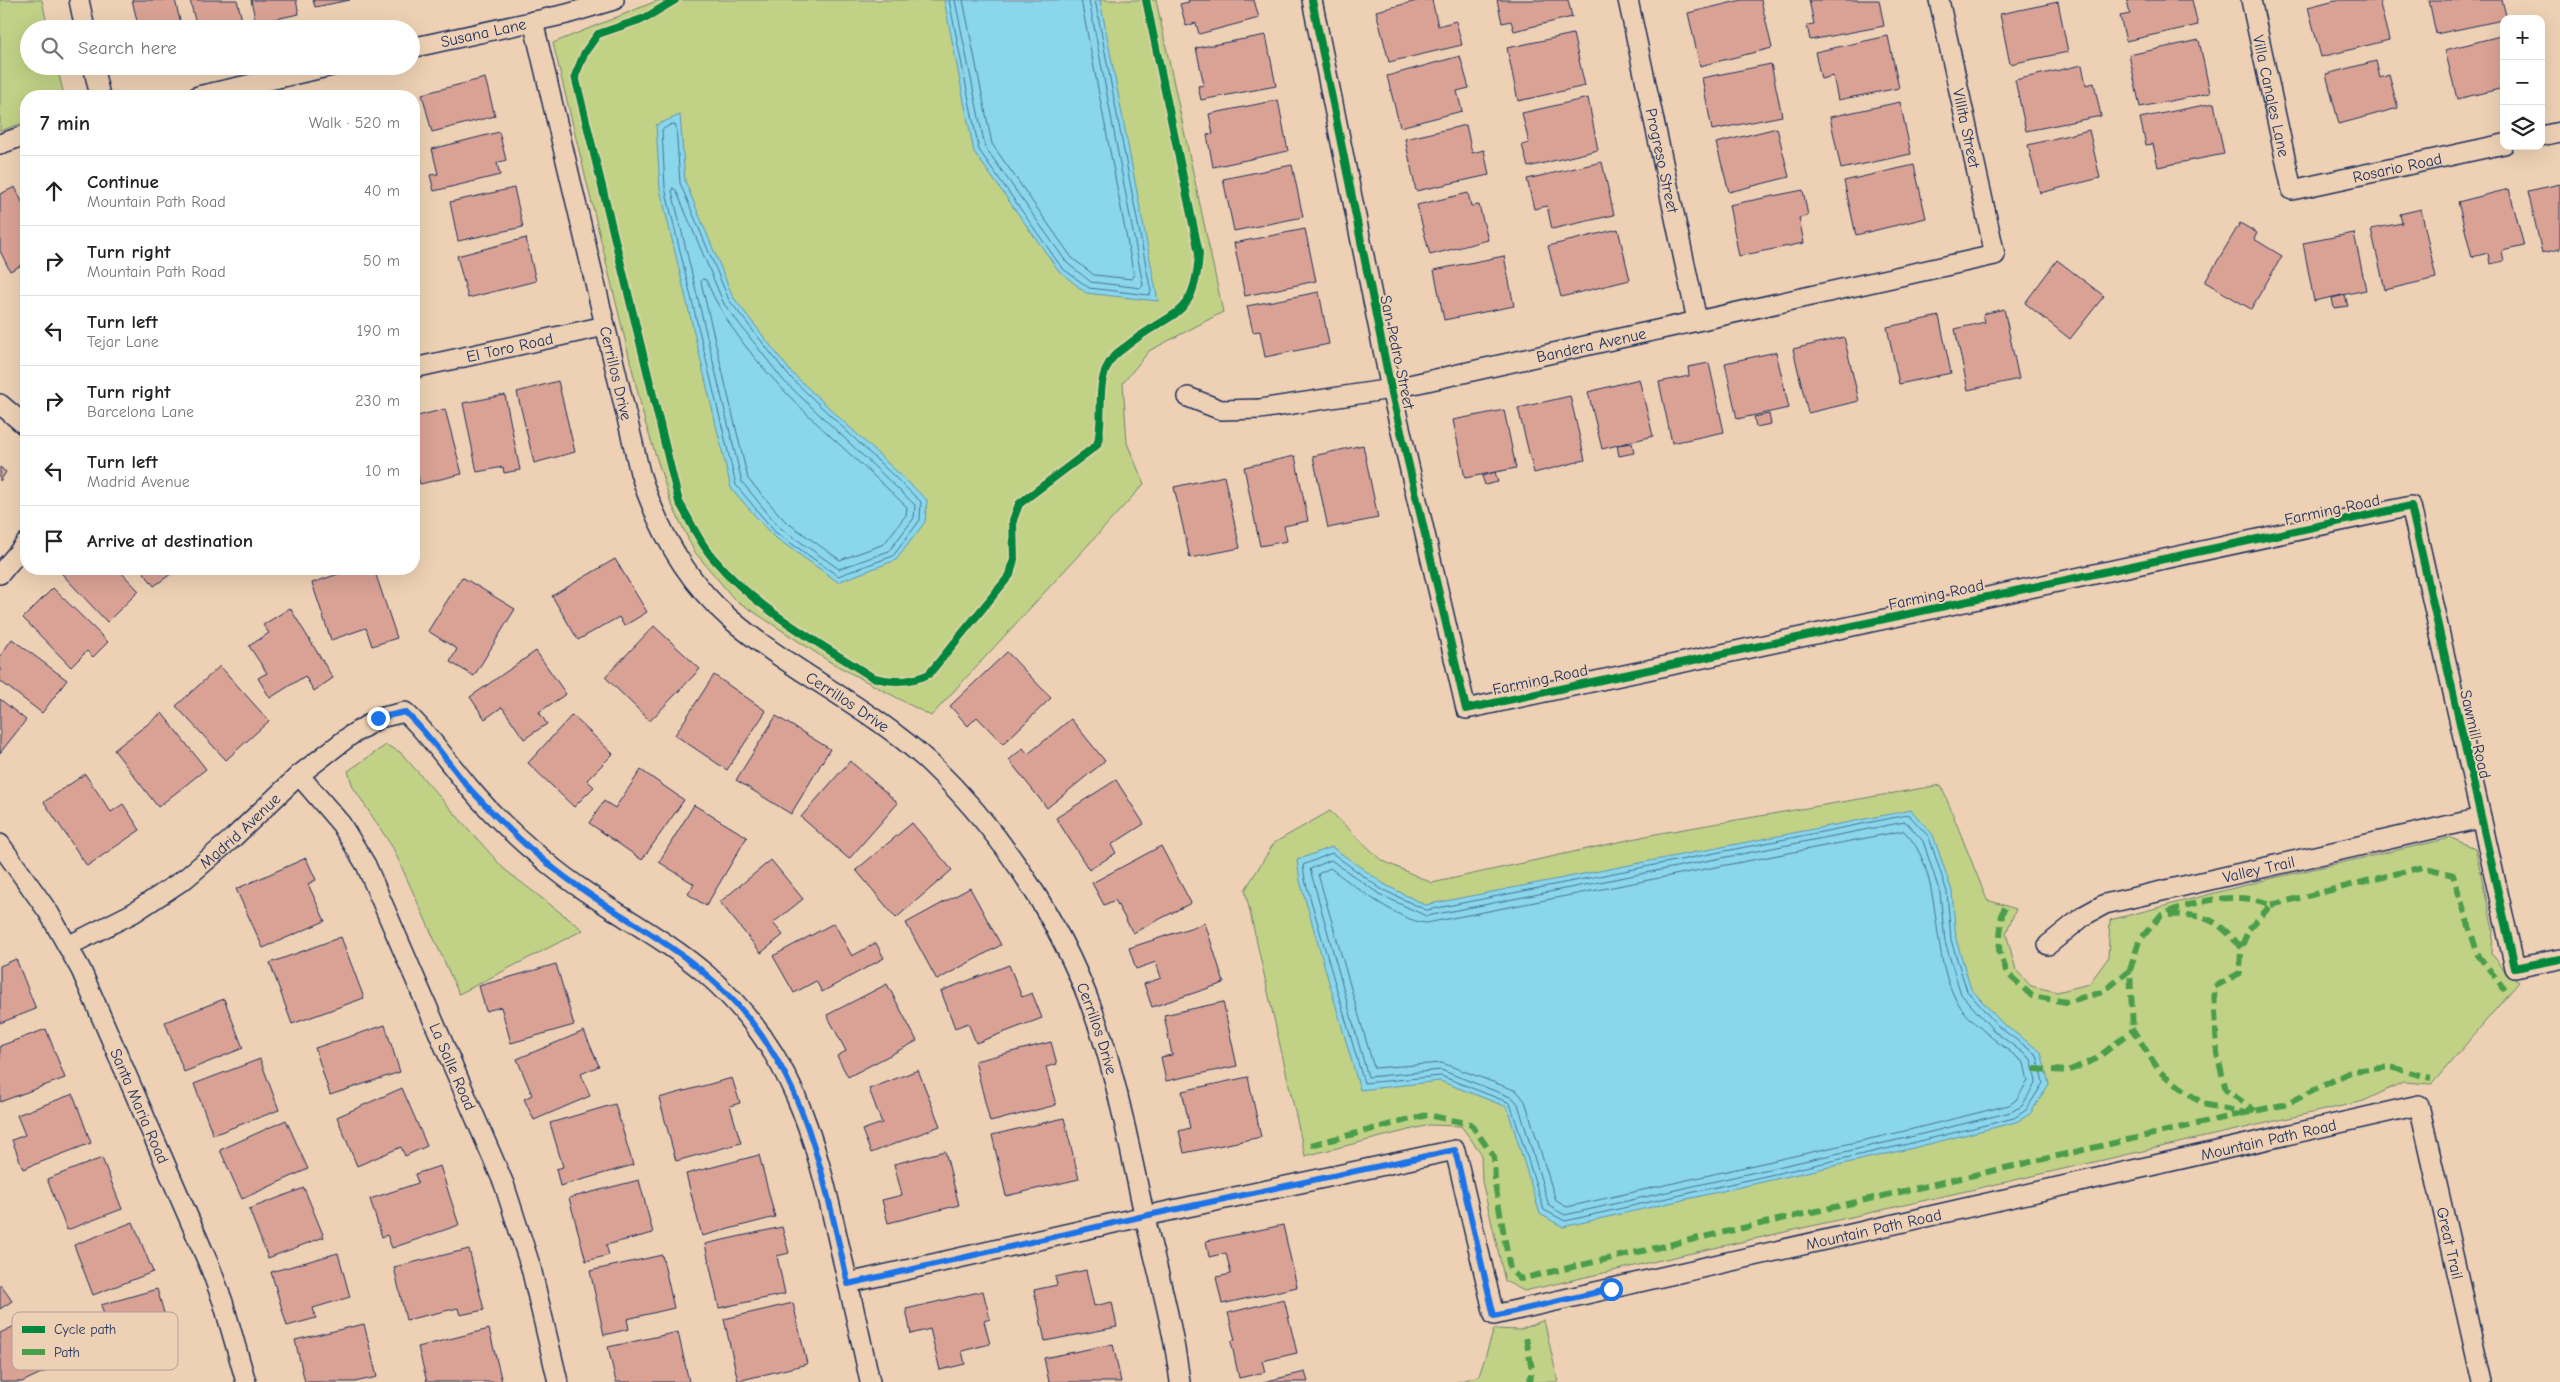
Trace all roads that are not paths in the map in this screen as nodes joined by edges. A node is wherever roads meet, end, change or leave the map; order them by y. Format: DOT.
graph roads {
  1 [pos="79,0"];
  2 [pos="614,0"];
  3 [pos="1312,0"];
  4 [pos="1628,0"];
  5 [pos="1939,0"];
  6 [pos="2251,0"];
  7 [pos="83,20"];
  8 [pos="533,21"];
  9 [pos="420,46"];
  10 [pos="95,75"];
  11 [pos="292,75"];
  12 [pos="99,90"];
  13 [pos="225,90"];
  14 [pos="2560,132"];
  15 [pos="2545,135"];
  16 [pos="20,138"];
  17 [pos="0,144"];
  18 [pos="2500,145"];
  19 [pos="2292,190"];
  20 [pos="1995,255"];
  21 [pos="1697,320"];
  22 [pos="605,326"];
  23 [pos="420,367"];
  24 [pos="1391,389"];
  25 [pos="1188,397"];
  26 [pos="0,404"];
  27 [pos="20,421"];
  28 [pos="2411,506"];
  29 [pos="20,550"];
  30 [pos="0,574"];
  31 [pos="1466,709"];
  32 [pos="298,775"];
  33 [pos="2481,818"];
  34 [pos="0,844"];
  35 [pos="2048,945"];
  36 [pos="68,946"];
  37 [pos="2560,958"];
  38 [pos="2419,1105"];
  39 [pos="1144,1216"];
  40 [pos="848,1284"];
  41 [pos="242,1381"];
  42 [pos="558,1382"];
  43 [pos="870,1382"];
  44 [pos="1180,1382"];
  45 [pos="2482,1382"];
  1 -- 7 [label="street"];
  2 -- 8 [label="street, Susana Lane"];
  3 -- 24 [label="street, San Pedro Street"];
  4 -- 21 [label="street, Progreso Street"];
  5 -- 20 [label="street, Villita Street"];
  6 -- 19 [label="street, Villa Canales Lane"];
  8 -- 9 [label="street, Susana Lane"];
  8 -- 22 [label="street, Cerrillos Drive"];
  10 -- 12 [label="street"];
  11 -- 13 [label="street"];
  14 -- 15 [label="street"];
  16 -- 17 [label="street"];
  18 -- 19 [label="street, Rosario Road"];
  20 -- 21 [label="street, Bandera Avenue"];
  21 -- 24 [label="street, Bandera Avenue"];
  22 -- 23 [label="street, El Toro Road"];
  22 -- 39 [label="street, Cerrillos Drive"];
  24 -- 25 [label="street, Bandera Avenue"];
  24 -- 31 [label="street, San Pedro Street"];
  26 -- 27 [label="street"];
  28 -- 31 [label="street, Farming Road"];
  28 -- 33 [label="street, Sawmill Road"];
  29 -- 30 [label="street"];
  32 -- 36 [label="street, Madrid Avenue"];
  32 -- 40 [label="street, Madrid Avenue"];
  32 -- 42 [label="street, La Salle Road"];
  33 -- 35 [label="street, Valley Trail"];
  33 -- 37 [label="street, Sawmill Road"];
  34 -- 36 [label="street, Santa Maria Road"];
  36 -- 41 [label="street, Santa Maria Road"];
  38 -- 39 [label="street, Mountain Path Road"];
  38 -- 45 [label="street, Great Trail"];
  39 -- 40 [label="street"];
  39 -- 44 [label="street, Cerrillos Drive"];
  40 -- 43 [label="street"];
}
